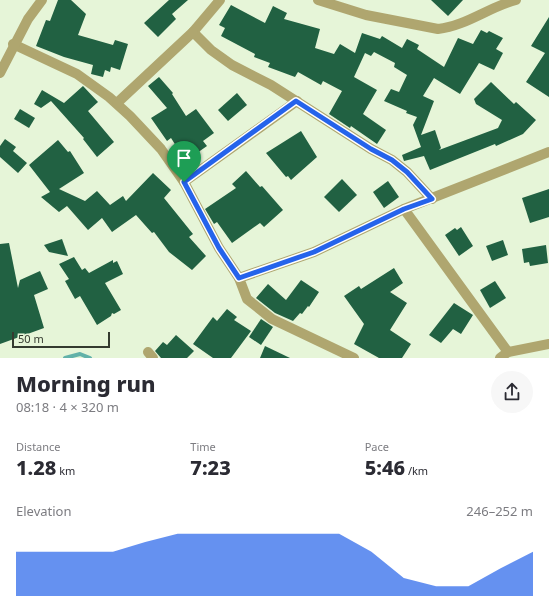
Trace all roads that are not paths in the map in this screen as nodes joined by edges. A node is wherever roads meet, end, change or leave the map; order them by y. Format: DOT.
graph roads {
  1 [pos="42,0"];
  2 [pos="220,0"];
  3 [pos="318,0"];
  4 [pos="516,0"];
  5 [pos="501,2"];
  6 [pos="193,32"];
  7 [pos="13,44"];
  8 [pos="0,73"];
  9 [pos="296,101"];
  10 [pos="117,103"];
  11 [pos="549,152"];
  12 [pos="184,182"];
  13 [pos="432,199"];
  14 [pos="404,209"];
  15 [pos="239,278"];
  16 [pos="549,344"];
  17 [pos="504,355"];
  18 [pos="354,358"];
  1 -- 7 [label="street"];
  2 -- 6 [label="street"];
  3 -- 5 [label="street"];
  4 -- 5 [label="street"];
  6 -- 9 [label="street"];
  6 -- 10 [label="street"];
  7 -- 8 [label="street"];
  7 -- 10 [label="street"];
  9 -- 12 [label="street"];
  9 -- 13 [label="street"];
  10 -- 12 [label="street"];
  11 -- 13 [label="street"];
  12 -- 15 [label="street"];
  13 -- 14 [label="street"];
  14 -- 15 [label="street"];
  14 -- 17 [label="street"];
  15 -- 18 [label="street"];
  16 -- 17 [label="street"];
}
